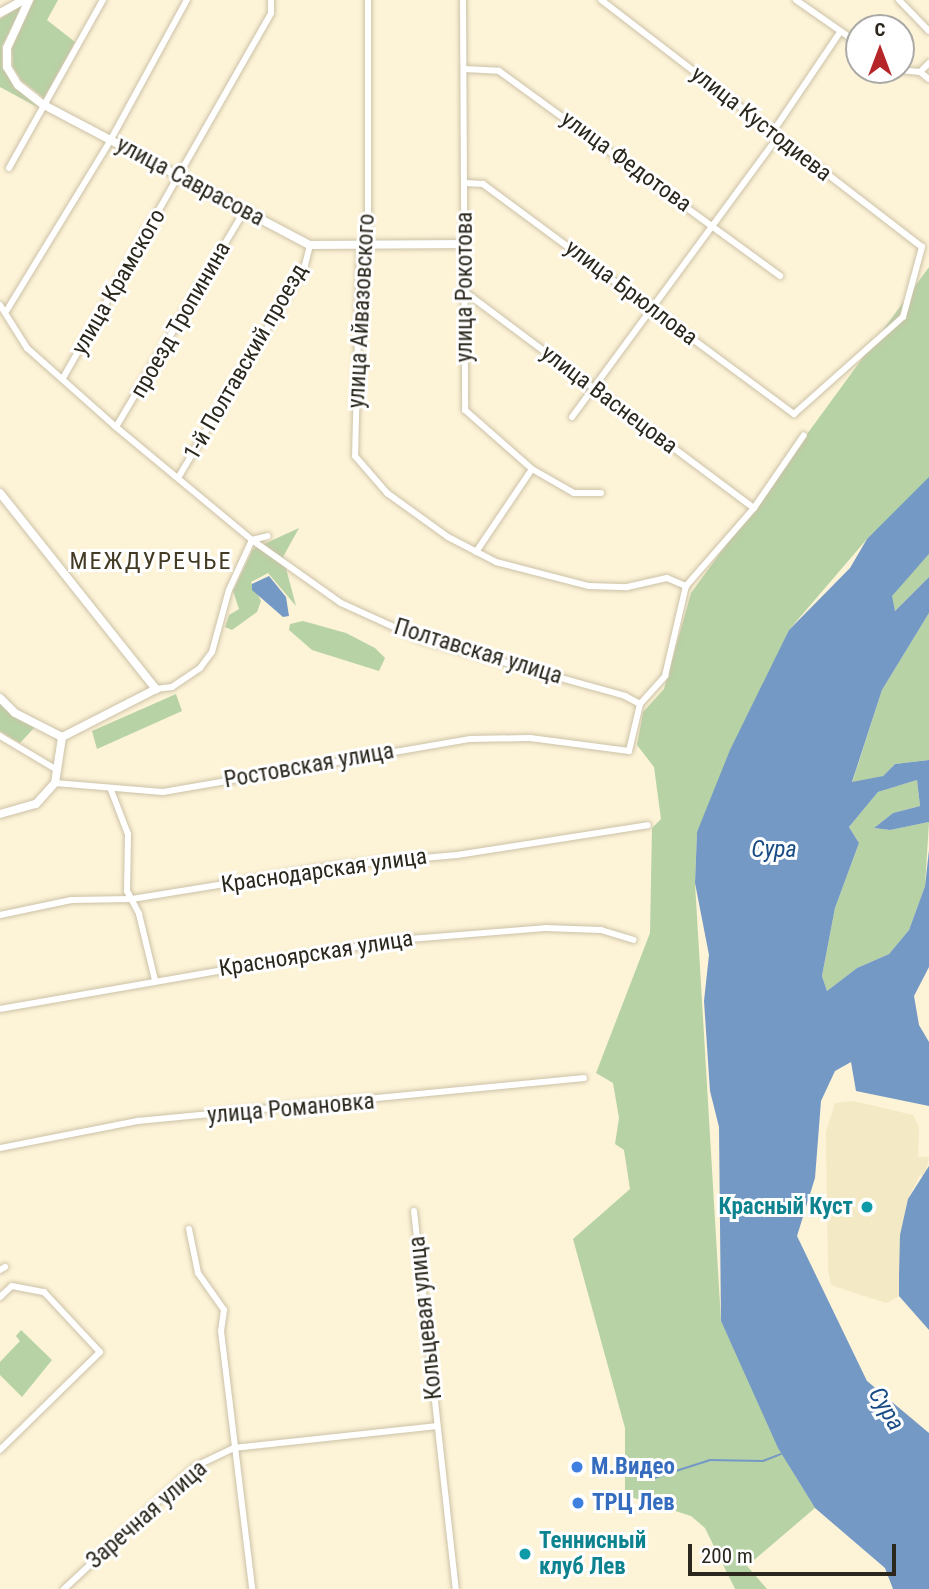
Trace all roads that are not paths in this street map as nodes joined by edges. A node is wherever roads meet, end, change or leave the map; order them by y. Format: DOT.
graph roads {
  1 [pos="23,0"];
  2 [pos="29,0"];
  3 [pos="187,0"];
  4 [pos="271,0"];
  5 [pos="368,0"];
  6 [pos="463,0"];
  7 [pos="601,0"];
  8 [pos="796,0"];
  9 [pos="899,0"];
  10 [pos="100,1"];
  11 [pos="0,13"];
  12 [pos="929,31"];
  13 [pos="840,32"];
  14 [pos="845,35"];
  15 [pos="929,62"];
  16 [pos="464,69"];
  17 [pos="915,72"];
  18 [pos="920,72"];
  19 [pos="929,79"];
  20 [pos="44,105"];
  21 [pos="775,135"];
  22 [pos="110,141"];
  23 [pos="9,168"];
  24 [pos="179,179"];
  25 [pos="465,183"];
  26 [pos="244,211"];
  27 [pos="713,225"];
  28 [pos="310,244"];
  29 [pos="465,244"];
  30 [pos="368,245"];
  31 [pos="780,276"];
  32 [pos="465,292"];
  33 [pos="0,305"];
  34 [pos="652,308"];
  35 [pos="6,310"];
  36 [pos="63,378"];
  37 [pos="593,388"];
  38 [pos="794,414"];
  39 [pos="572,417"];
  40 [pos="116,428"];
  41 [pos="804,435"];
  42 [pos="532,469"];
  43 [pos="178,478"];
  44 [pos="0,493"];
  45 [pos="601,493"];
  46 [pos="754,508"];
  47 [pos="268,536"];
  48 [pos="252,540"];
  49 [pos="476,552"];
  50 [pos="686,586"];
  51 [pos="156,689"];
  52 [pos="0,698"];
  53 [pos="640,705"];
  54 [pos="0,736"];
  55 [pos="62,737"];
  56 [pos="57,770"];
  57 [pos="55,783"];
  58 [pos="111,790"];
  59 [pos="0,814"];
  60 [pos="648,825"];
  61 [pos="132,899"];
  62 [pos="0,915"];
  63 [pos="634,940"];
  64 [pos="155,980"];
  65 [pos="0,1009"];
  66 [pos="584,1078"];
  67 [pos="0,1148"];
  68 [pos="414,1211"];
  69 [pos="189,1229"];
  70 [pos="0,1297"];
  71 [pos="437,1426"];
  72 [pos="234,1448"];
  73 [pos="0,1450"];
  74 [pos="64,1589"];
  75 [pos="252,1589"];
  76 [pos="456,1589"];
  1 -- 11 [label="street"];
  2 -- 20 [label="street, улица Саврасова"];
  3 -- 22 [label="street"];
  4 -- 24 [label="street, улица Крамского"];
  5 -- 30 [label="street, улица Айвазовского"];
  6 -- 16 [label="street, улица Рокотова"];
  7 -- 21 [label="street, улица Кустодиева"];
  8 -- 13 [label="street"];
  9 -- 12 [label="street"];
  10 -- 20 [label="street"];
  13 -- 14 [label="street"];
  13 -- 21 [label="street"];
  15 -- 18 [label="street"];
  16 -- 25 [label="street, улица Рокотова"];
  16 -- 27 [label="street, улица Федотова"];
  17 -- 18 [label="street"];
  18 -- 19 [label="street"];
  20 -- 22 [label="street, улица Саврасова"];
  20 -- 23 [label="street"];
  21 -- 27 [label="street"];
  21 -- 38 [label="street, улица Кустодиева"];
  22 -- 24 [label="street, улица Саврасова"];
  22 -- 35 [label="street"];
  24 -- 26 [label="street, улица Саврасова"];
  24 -- 36 [label="street, улица Крамского"];
  25 -- 29 [label="street, улица Рокотова"];
  25 -- 34 [label="street, улица Брюллова"];
  26 -- 28 [label="street, улица Саврасова"];
  26 -- 40 [label="street, проезд Тропинина"];
  27 -- 31 [label="street, улица Федотова"];
  27 -- 34 [label="street"];
  28 -- 30 [label="street, улица Саврасова"];
  28 -- 43 [label="street, 1-й Полтавский проезд"];
  29 -- 30 [label="street, улица Саврасова"];
  29 -- 32 [label="street, улица Рокотова"];
  30 -- 49 [label="street, улица Айвазовского"];
  32 -- 37 [label="street, улица Васнецова"];
  32 -- 42 [label="street, улица Рокотова"];
  33 -- 35 [label="street, Полтавская улица"];
  34 -- 37 [label="street"];
  34 -- 38 [label="street, улица Брюллова"];
  35 -- 36 [label="street, Полтавская улица"];
  36 -- 40 [label="street, Полтавская улица"];
  37 -- 39 [label="street"];
  37 -- 46 [label="street, улица Васнецова"];
  40 -- 43 [label="street, Полтавская улица"];
  41 -- 46 [label="street"];
  42 -- 45 [label="street, улица Рокотова"];
  42 -- 49 [label="street"];
  43 -- 48 [label="street, Полтавская улица"];
  44 -- 51 [label="street"];
  46 -- 50 [label="street"];
  47 -- 48 [label="street"];
  48 -- 51 [label="street"];
  48 -- 53 [label="street, Полтавская улица"];
  49 -- 50 [label="street, улица Айвазовского"];
  50 -- 53 [label="street"];
  51 -- 55 [label="street"];
  52 -- 55 [label="street"];
  53 -- 58 [label="street, Ростовская улица"];
  54 -- 56 [label="street"];
  55 -- 56 [label="street"];
  56 -- 57 [label="street"];
  57 -- 58 [label="street, Ростовская улица"];
  57 -- 59 [label="street"];
  58 -- 61 [label="street"];
  60 -- 61 [label="street, Краснодарская улица"];
  61 -- 62 [label="street, Краснодарская улица"];
  61 -- 64 [label="street"];
  63 -- 64 [label="street, Красноярская улица"];
  64 -- 65 [label="street, Красноярская улица"];
  66 -- 67 [label="street, улица Романовка"];
  68 -- 71 [label="street, Кольцевая улица"];
  69 -- 72 [label="street"];
  70 -- 73 [label="street"];
  71 -- 72 [label="street, Кольцевая улица"];
  71 -- 76 [label="street, Кольцевая улица"];
  72 -- 74 [label="street, Заречная улица"];
  72 -- 75 [label="street"];
}
